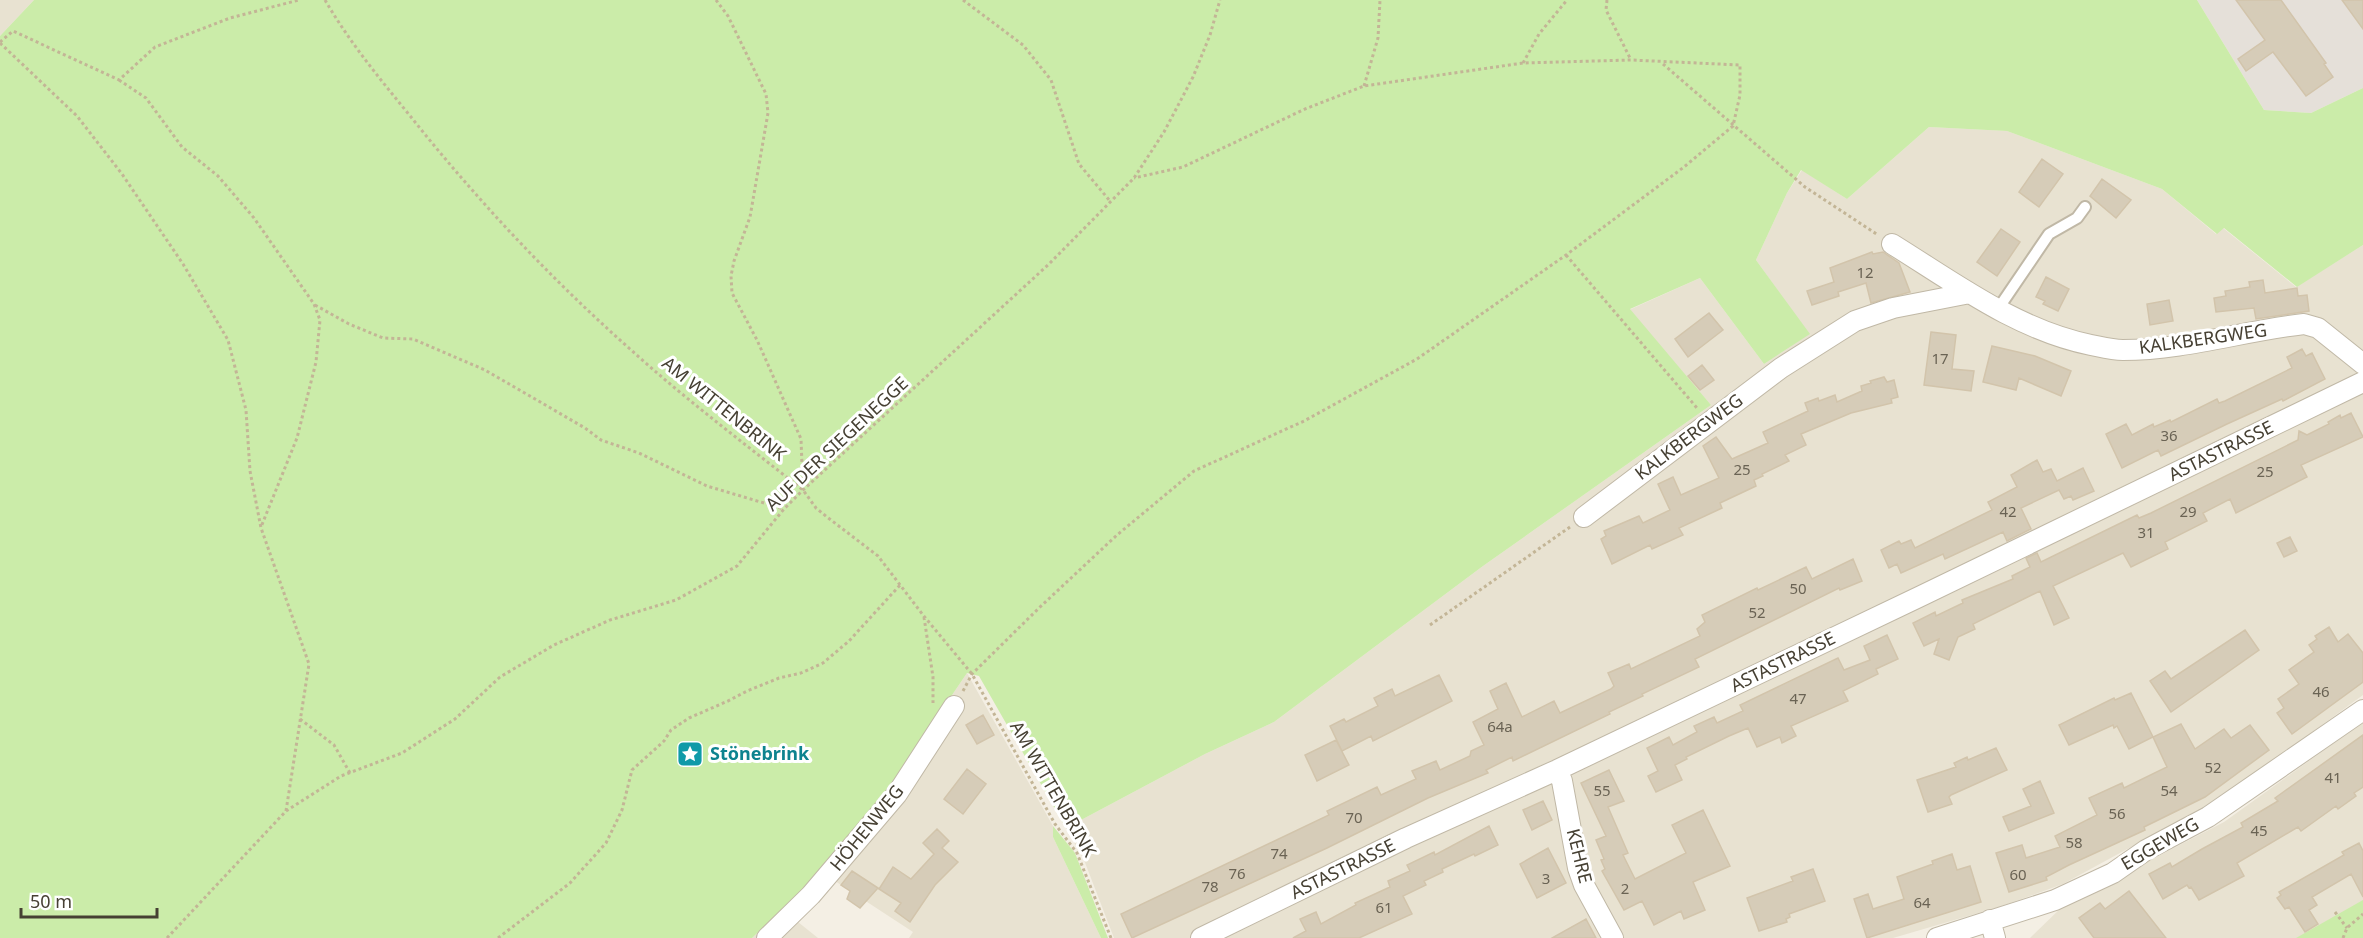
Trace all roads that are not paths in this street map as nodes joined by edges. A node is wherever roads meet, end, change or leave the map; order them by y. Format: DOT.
graph roads {
  1 [pos="2085,207"];
  2 [pos="1892,244"];
  3 [pos="1970,293"];
  4 [pos="1998,309"];
  5 [pos="2363,364"];
  6 [pos="2363,382"];
  7 [pos="1584,517"];
  8 [pos="954,706"];
  9 [pos="2363,710"];
  10 [pos="1557,770"];
  11 [pos="1993,929"];
  12 [pos="766,938"];
  13 [pos="1201,938"];
  14 [pos="1613,938"];
  15 [pos="1937,938"];
  1 -- 4 [label="lane"];
  2 -- 3 [label="street, KALKBERGWEG"];
  3 -- 4 [label="street, KALKBERGWEG"];
  3 -- 7 [label="street, KALKBERGWEG"];
  4 -- 5 [label="street, KALKBERGWEG"];
  6 -- 10 [label="street, ASTASTRASSE"];
  8 -- 12 [label="street, HÖHENWEG"];
  9 -- 11 [label="street, EGGEWEG"];
  10 -- 13 [label="street, ASTASTRASSE"];
  10 -- 14 [label="street, KEHRE"];
  11 -- 15 [label="street, EGGEWEG"];
}
